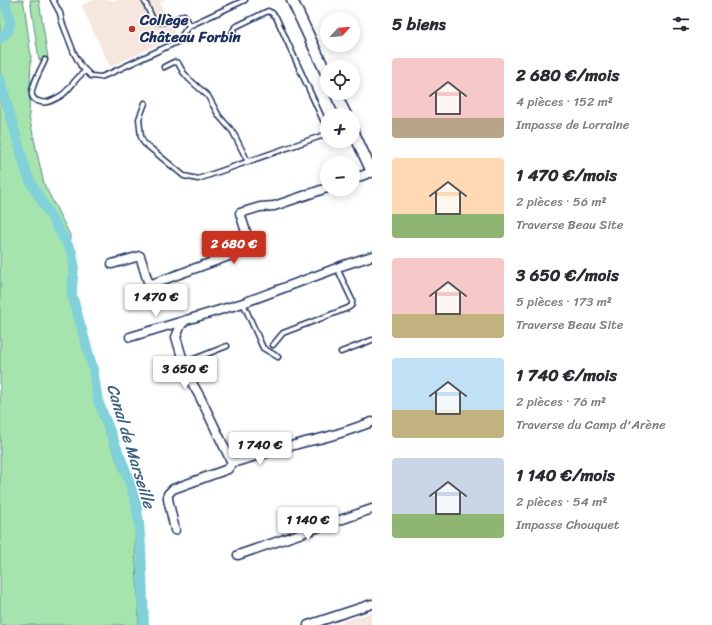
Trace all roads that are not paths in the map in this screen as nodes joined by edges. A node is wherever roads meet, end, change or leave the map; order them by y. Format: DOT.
graph roads {
  1 [pos="53,0"];
  2 [pos="144,0"];
  3 [pos="245,0"];
  4 [pos="292,0"];
  5 [pos="189,26"];
  6 [pos="231,36"];
  7 [pos="45,60"];
  8 [pos="320,60"];
  9 [pos="164,67"];
  10 [pos="86,71"];
  11 [pos="145,103"];
  12 [pos="320,114"];
  13 [pos="320,136"];
  14 [pos="360,146"];
  15 [pos="248,162"];
  16 [pos="372,172"];
  17 [pos="360,176"];
  18 [pos="320,190"];
  19 [pos="372,256"];
  20 [pos="112,264"];
  21 [pos="337,268"];
  22 [pos="243,303"];
  23 [pos="187,319"];
  24 [pos="130,337"];
  25 [pos="372,340"];
  26 [pos="273,345"];
  27 [pos="227,346"];
  28 [pos="342,352"];
  29 [pos="278,357"];
  30 [pos="184,363"];
  31 [pos="372,422"];
  32 [pos="232,464"];
  33 [pos="372,509"];
  34 [pos="175,530"];
  35 [pos="238,554"];
  36 [pos="372,604"];
  37 [pos="308,625"];
  1 -- 10 [label="lane"];
  2 -- 5 [label="lane"];
  3 -- 5 [label="lane"];
  4 -- 8 [label="street"];
  5 -- 10 [label="lane"];
  6 -- 12 [label="lane"];
  7 -- 10 [label="lane"];
  9 -- 15 [label="lane"];
  11 -- 15 [label="lane"];
  13 -- 15 [label="lane"];
  14 -- 16 [label="street"];
  16 -- 17 [label="street"];
  18 -- 20 [label="street"];
  19 -- 21 [label="street"];
  21 -- 22 [label="street"];
  21 -- 26 [label="lane"];
  22 -- 23 [label="street"];
  22 -- 29 [label="lane"];
  23 -- 24 [label="street"];
  23 -- 30 [label="street"];
  25 -- 28 [label="lane"];
  27 -- 30 [label="lane"];
  30 -- 32 [label="street"];
  31 -- 32 [label="street"];
  32 -- 34 [label="street"];
  33 -- 35 [label="street"];
  36 -- 37 [label="street"];
}
